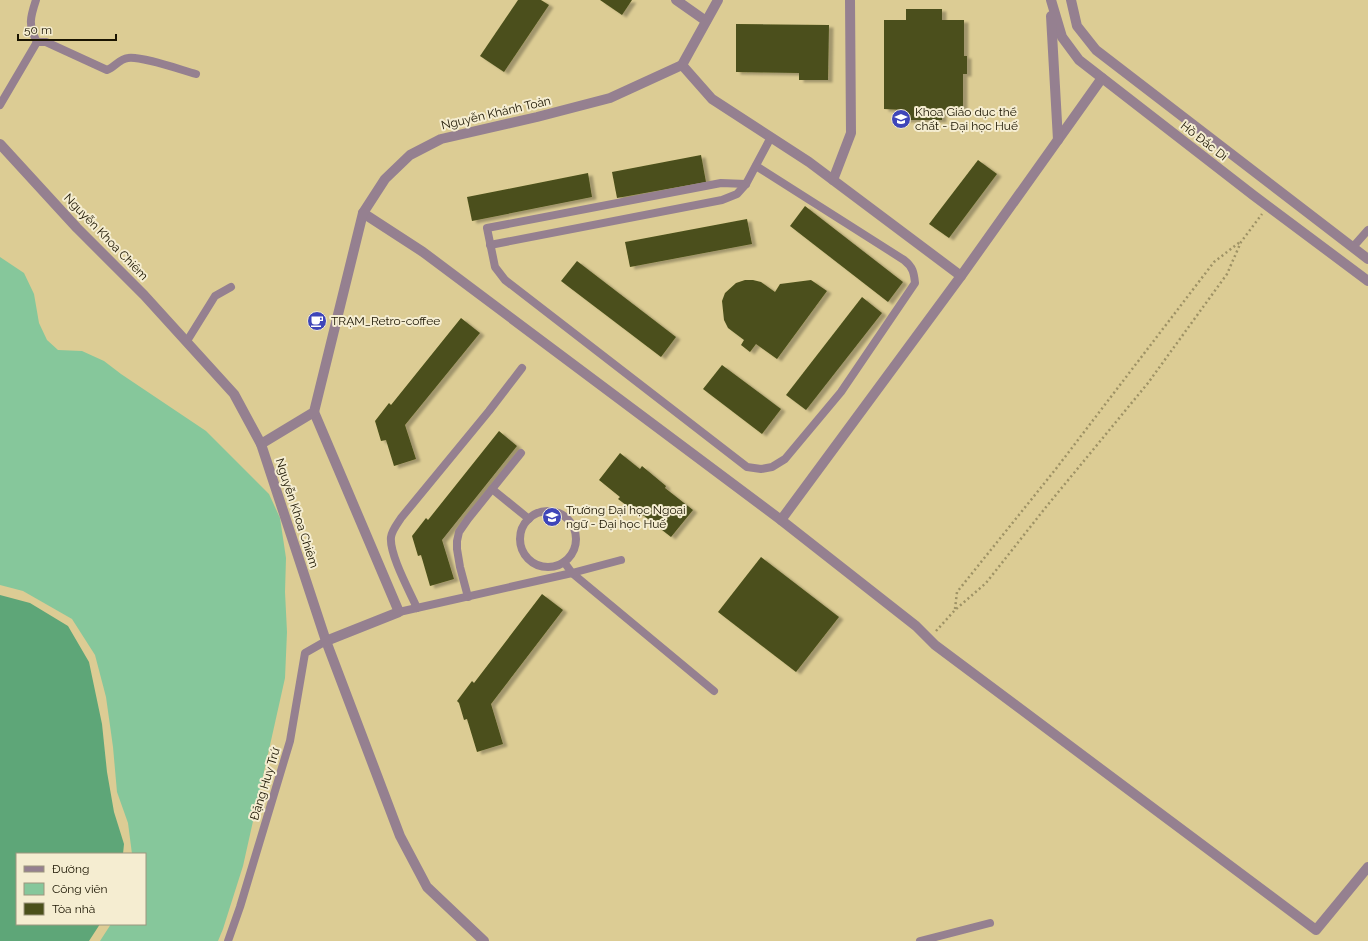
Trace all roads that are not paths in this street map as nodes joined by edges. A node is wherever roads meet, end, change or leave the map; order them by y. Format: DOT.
graph roads {
  1 [pos="36,0"];
  2 [pos="676,0"];
  3 [pos="718,0"];
  4 [pos="850,0"];
  5 [pos="1051,0"];
  6 [pos="1072,0"];
  7 [pos="706,22"];
  8 [pos="1077,26"];
  9 [pos="1062,37"];
  10 [pos="37,42"];
  11 [pos="682,65"];
  12 [pos="196,74"];
  13 [pos="1102,78"];
  14 [pos="1151,93"];
  15 [pos="0,105"];
  16 [pos="1140,108"];
  17 [pos="771,137"];
  18 [pos="1058,140"];
  19 [pos="0,144"];
  20 [pos="756,166"];
  21 [pos="833,180"];
  22 [pos="746,184"];
  23 [pos="363,214"];
  24 [pos="1368,230"];
  25 [pos="490,245"];
  26 [pos="1353,247"];
  27 [pos="1368,258"];
  28 [pos="1341,261"];
  29 [pos="961,276"];
  30 [pos="1368,281"];
  31 [pos="231,287"];
  32 [pos="187,341"];
  33 [pos="522,368"];
  34 [pos="314,412"];
  35 [pos="261,444"];
  36 [pos="521,453"];
  37 [pos="492,489"];
  38 [pos="529,519"];
  39 [pos="781,520"];
  40 [pos="621,560"];
  41 [pos="564,562"];
  42 [pos="572,574"];
  43 [pos="468,597"];
  44 [pos="417,608"];
  45 [pos="399,612"];
  46 [pos="326,641"];
  47 [pos="714,691"];
  48 [pos="1368,867"];
  49 [pos="990,923"];
  50 [pos="228,941"];
  51 [pos="484,941"];
  52 [pos="920,941"];
  1 -- 10 [label="lane"];
  2 -- 7 [label="street"];
  3 -- 7 [label="street"];
  4 -- 21 [label="street"];
  5 -- 9 [label="street, Hồ Đắc Di"];
  5 -- 18 [label="street"];
  6 -- 8 [label="street, Hồ Đắc Di"];
  7 -- 11 [label="street"];
  8 -- 9 [label="street"];
  8 -- 14 [label="street, Hồ Đắc Di"];
  9 -- 13 [label="street, Hồ Đắc Di"];
  10 -- 12 [label="lane"];
  10 -- 15 [label="lane"];
  11 -- 17 [label="street"];
  11 -- 23 [label="street, Nguyễn Khánh Toàn"];
  13 -- 16 [label="street, Hồ Đắc Di"];
  13 -- 18 [label="street"];
  14 -- 16 [label="street"];
  14 -- 26 [label="street, Hồ Đắc Di"];
  16 -- 28 [label="street, Hồ Đắc Di"];
  17 -- 20 [label="lane"];
  17 -- 21 [label="street"];
  18 -- 29 [label="street"];
  19 -- 32 [label="street, Nguyễn Khoa Chiêm"];
  20 -- 22 [label="lane"];
  20 -- 25 [label="lane"];
  21 -- 29 [label="street"];
  22 -- 25 [label="lane"];
  22 -- 25 [label="lane"];
  23 -- 34 [label="street, Nguyễn Khánh Toàn"];
  23 -- 39 [label="street"];
  24 -- 26 [label="lane"];
  26 -- 27 [label="street, Hồ Đắc Di"];
  26 -- 28 [label="street"];
  28 -- 30 [label="street, Hồ Đắc Di"];
  29 -- 39 [label="street"];
  31 -- 32 [label="lane"];
  32 -- 35 [label="street, Nguyễn Khoa Chiêm"];
  33 -- 44 [label="lane"];
  34 -- 35 [label="street"];
  34 -- 45 [label="street"];
  35 -- 46 [label="street, Nguyễn Khoa Chiêm"];
  36 -- 37 [label="lane"];
  37 -- 38 [label="lane"];
  37 -- 43 [label="lane"];
  38 -- 41 [label="lane"];
  38 -- 41 [label="lane"];
  39 -- 48 [label="street"];
  40 -- 42 [label="lane"];
  41 -- 42 [label="lane"];
  42 -- 43 [label="lane"];
  42 -- 47 [label="lane"];
  43 -- 44 [label="lane"];
  44 -- 45 [label="lane"];
  45 -- 46 [label="street"];
  46 -- 50 [label="lane, Đặng Huy Trứ"];
  46 -- 51 [label="street, Nguyễn Khoa Chiêm"];
  49 -- 52 [label="lane"];
}
